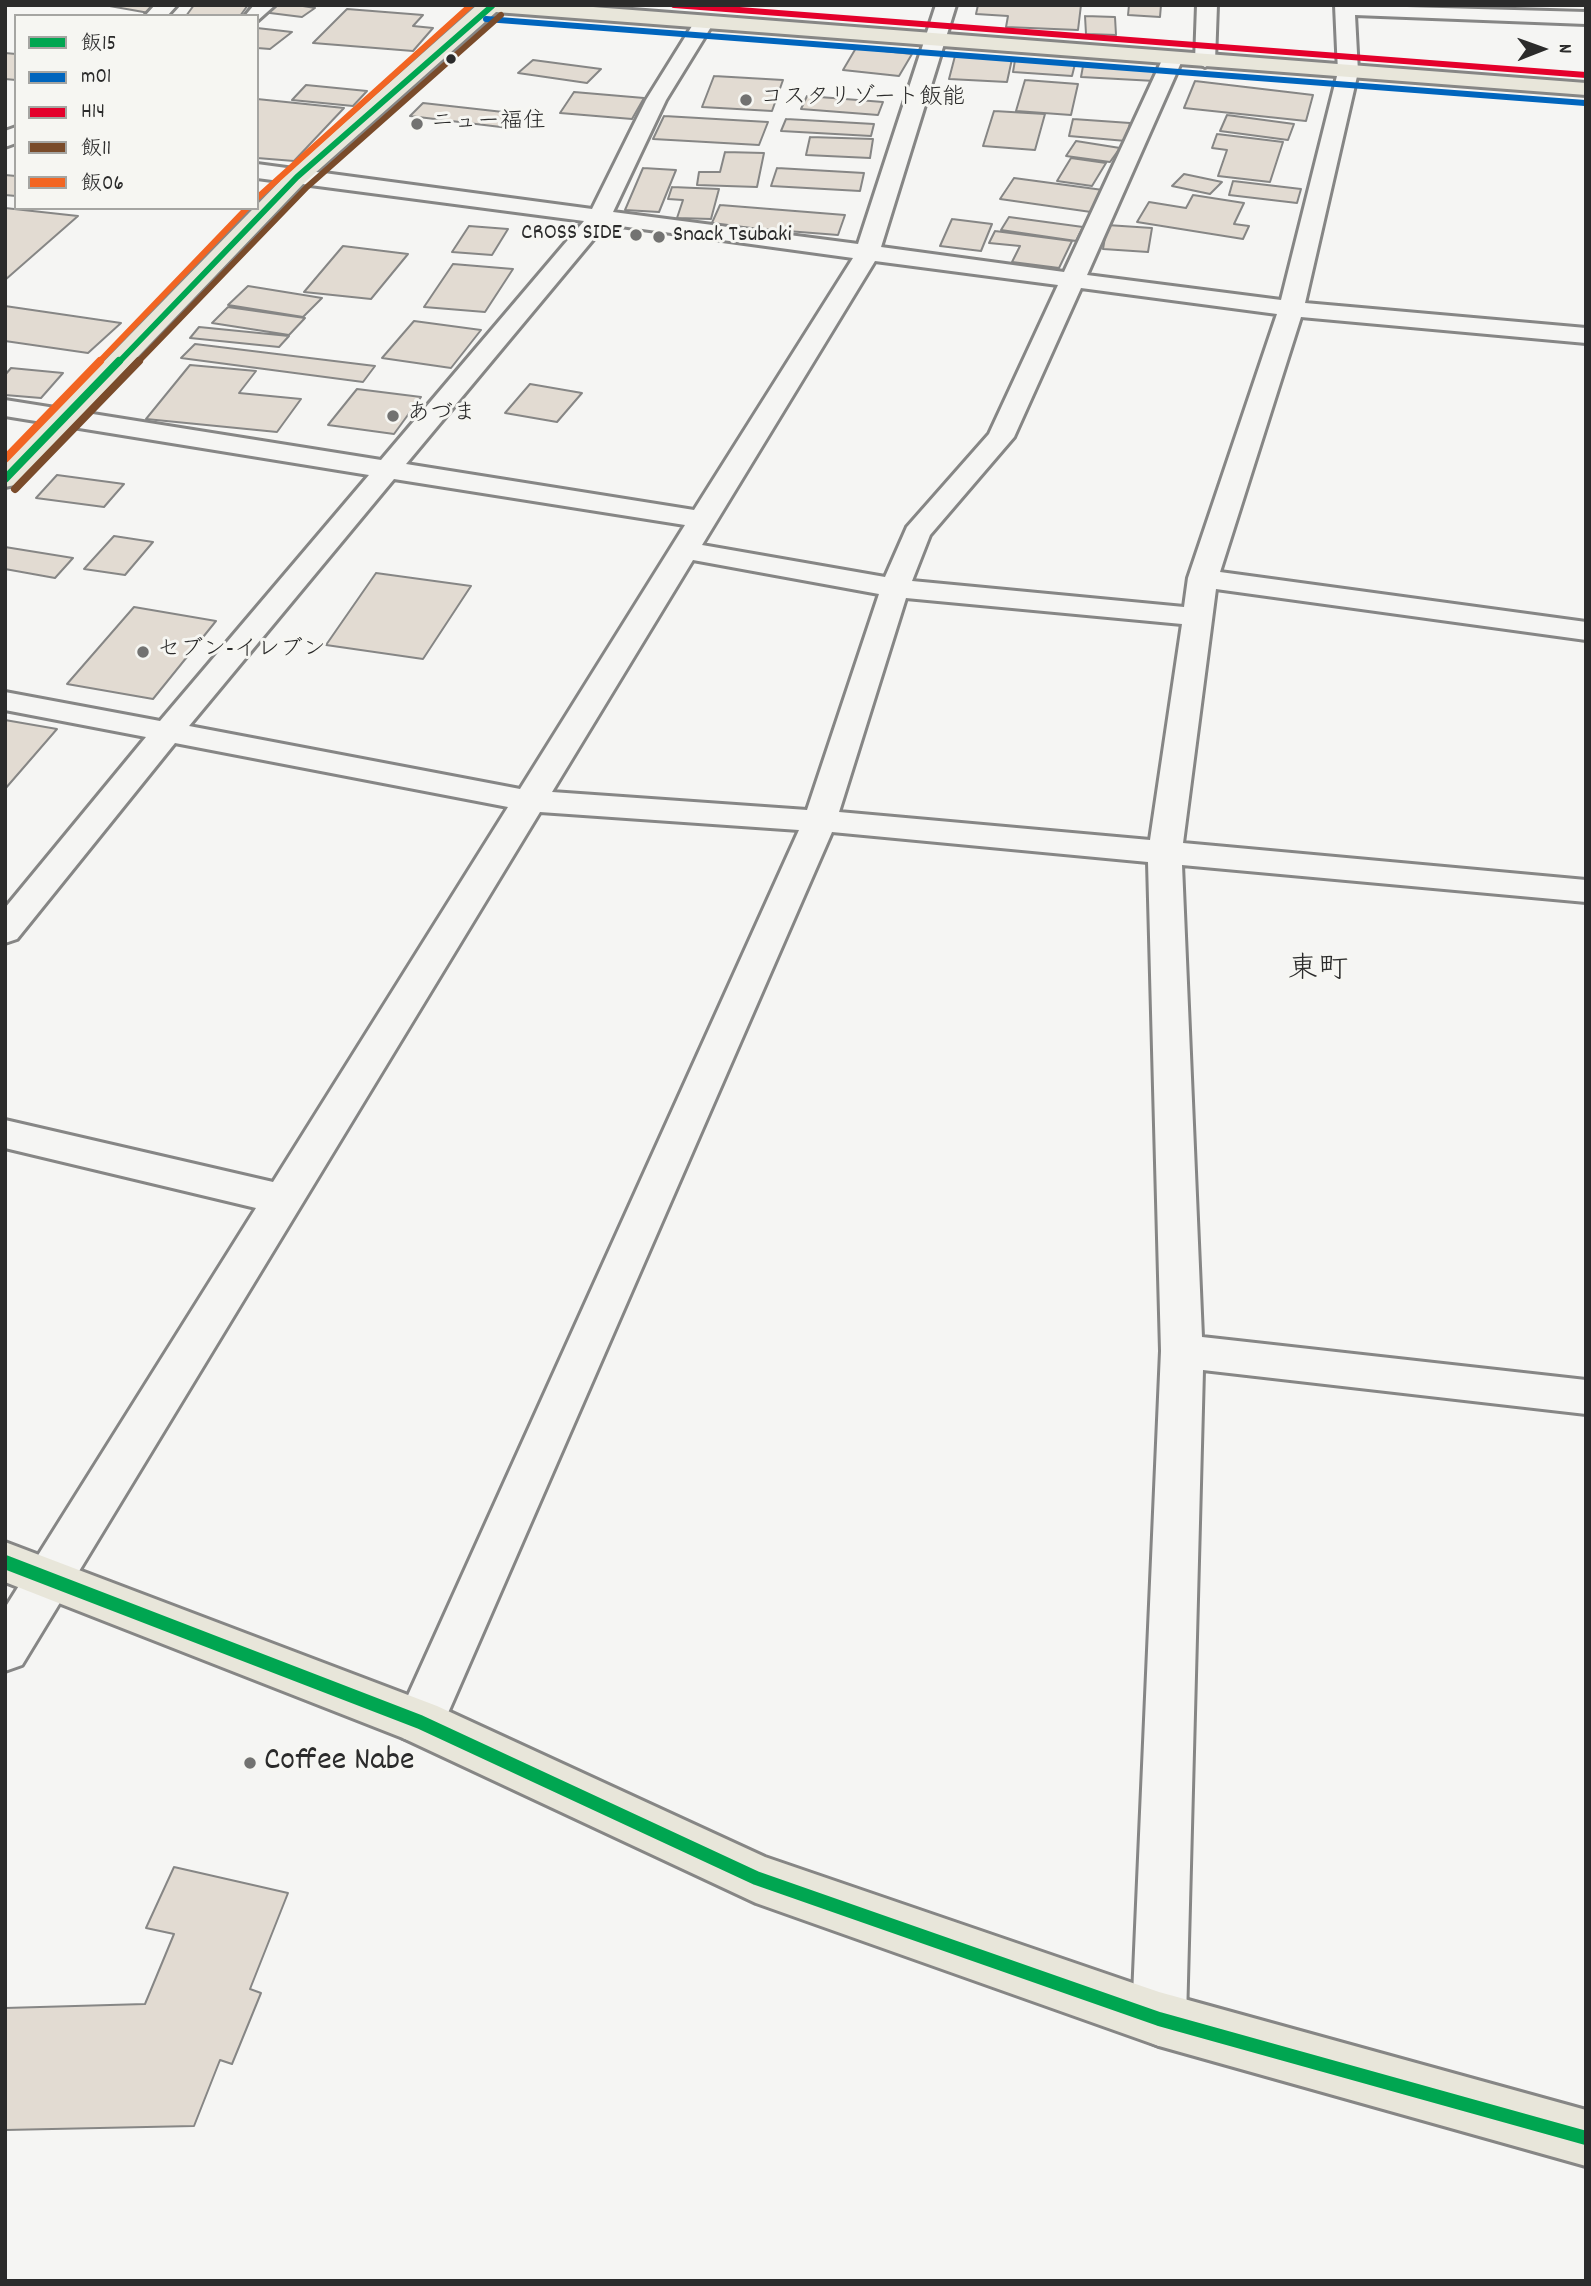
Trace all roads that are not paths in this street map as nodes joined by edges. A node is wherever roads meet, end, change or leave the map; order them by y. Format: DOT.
graph roads {
  1 [pos="490,5"];
  2 [pos="946,5"];
  3 [pos="1208,5"];
  4 [pos="1345,7"];
  5 [pos="700,16"];
  6 [pos="1586,18"];
  7 [pos="936,39"];
  8 [pos="1189,60"];
  9 [pos="1348,72"];
  10 [pos="1586,89"];
  11 [pos="259,171"];
  12 [pos="297,177"];
  13 [pos="598,219"];
  14 [pos="867,254"];
  15 [pos="1073,282"];
  16 [pos="1291,309"];
  17 [pos="1586,336"];
  18 [pos="5,408"];
  19 [pos="67,418"];
  20 [pos="387,469"];
  21 [pos="5,479"];
  22 [pos="703,520"];
  23 [pos="684,550"];
  24 [pos="1203,578"];
  25 [pos="895,588"];
  26 [pos="1196,617"];
  27 [pos="1586,631"];
  28 [pos="5,701"];
  29 [pos="168,731"];
  30 [pos="530,800"];
  31 [pos="820,821"];
  32 [pos="1165,854"];
  33 [pos="1586,891"];
  34 [pos="5,931"];
  35 [pos="5,1134"];
  36 [pos="285,1200"];
  37 [pos="1181,1351"];
  38 [pos="1586,1397"];
  39 [pos="26,1571"];
  40 [pos="5,1650"];
  41 [pos="420,1722"];
  42 [pos="1159,2019"];
  43 [pos="1585,2137"];
  1 -- 5 [label="main road"];
  1 -- 12 [label="main road"];
  2 -- 7 [label="street"];
  3 -- 8 [label="street"];
  4 -- 6 [label="street"];
  4 -- 9 [label="street"];
  5 -- 7 [label="main road"];
  5 -- 13 [label="street"];
  7 -- 8 [label="main road"];
  7 -- 14 [label="street"];
  8 -- 9 [label="main road"];
  8 -- 15 [label="street"];
  9 -- 10 [label="main road"];
  9 -- 16 [label="street"];
  11 -- 12 [label="street"];
  12 -- 13 [label="street"];
  12 -- 19 [label="main road"];
  13 -- 14 [label="street"];
  13 -- 20 [label="street"];
  14 -- 15 [label="street"];
  14 -- 22 [label="street"];
  15 -- 16 [label="street"];
  15 -- 25 [label="street"];
  16 -- 17 [label="street"];
  16 -- 24 [label="street"];
  18 -- 19 [label="street"];
  19 -- 20 [label="street"];
  19 -- 21 [label="main road"];
  20 -- 22 [label="street"];
  20 -- 29 [label="street"];
  22 -- 23 [label="street"];
  23 -- 25 [label="street"];
  23 -- 30 [label="street"];
  24 -- 26 [label="street"];
  24 -- 27 [label="street"];
  25 -- 26 [label="street"];
  25 -- 31 [label="street"];
  26 -- 32 [label="street"];
  28 -- 29 [label="street"];
  29 -- 30 [label="street"];
  29 -- 34 [label="street"];
  30 -- 31 [label="street"];
  30 -- 36 [label="street"];
  31 -- 32 [label="street"];
  31 -- 41 [label="street"];
  32 -- 33 [label="street"];
  32 -- 37 [label="street"];
  35 -- 36 [label="street"];
  36 -- 39 [label="street"];
  37 -- 38 [label="street"];
  37 -- 42 [label="street"];
  39 -- 40 [label="street"];
  39 -- 41 [label="main road"];
  41 -- 42 [label="main road"];
  42 -- 43 [label="main road"];
}
